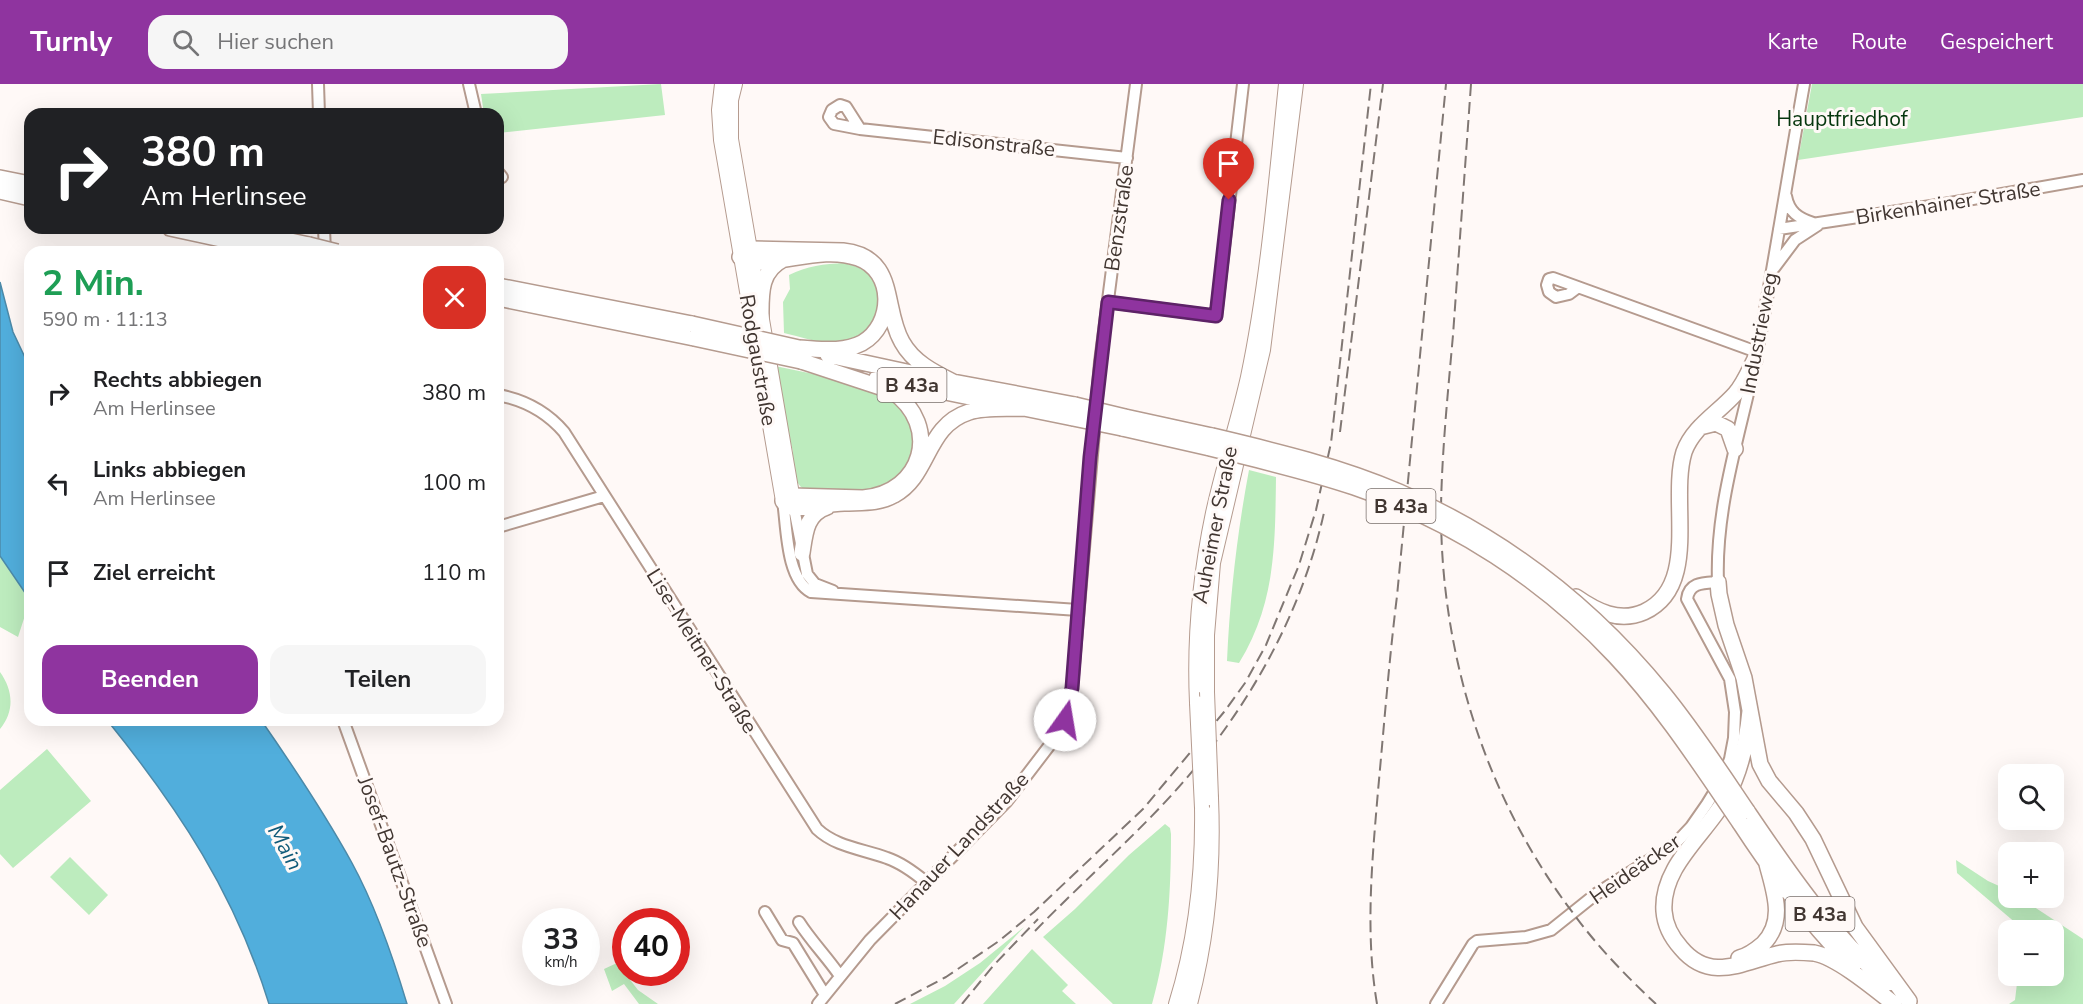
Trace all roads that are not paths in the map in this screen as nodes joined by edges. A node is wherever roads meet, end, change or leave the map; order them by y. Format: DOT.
graph roads {
  1 [pos="318,84"];
  2 [pos="469,84"];
  3 [pos="722,84"];
  4 [pos="735,84"];
  5 [pos="1136,84"];
  6 [pos="1243,84"];
  7 [pos="1286,84"];
  8 [pos="1296,84"];
  9 [pos="1804,84"];
  10 [pos="319,108"];
  11 [pos="475,108"];
  12 [pos="860,129"];
  13 [pos="1127,158"];
  14 [pos="0,178"];
  15 [pos="2083,180"];
  16 [pos="24,183"];
  17 [pos="1786,184"];
  18 [pos="0,191"];
  19 [pos="24,197"];
  20 [pos="1817,223"];
  21 [pos="1779,229"];
  22 [pos="198,234"];
  23 [pos="258,234"];
  24 [pos="1802,234"];
  25 [pos="253,246"];
  26 [pos="313,246"];
  27 [pos="747,256"];
  28 [pos="786,258"];
  29 [pos="1770,273"];
  30 [pos="504,287"];
  31 [pos="1577,288"];
  32 [pos="504,299"];
  33 [pos="1108,302"];
  34 [pos="761,319"];
  35 [pos="693,331"];
  36 [pos="800,354"];
  37 [pos="1756,355"];
  38 [pos="953,382"];
  39 [pos="504,397"];
  40 [pos="1023,408"];
  41 [pos="1074,412"];
  42 [pos="1700,427"];
  43 [pos="1211,442"];
  44 [pos="1735,449"];
  45 [pos="604,496"];
  46 [pos="790,502"];
  47 [pos="835,504"];
  48 [pos="504,525"];
  49 [pos="801,553"];
  50 [pos="1548,579"];
  51 [pos="1718,582"];
  52 [pos="848,593"];
  53 [pos="1078,610"];
  54 [pos="1202,697"];
  55 [pos="1068,710"];
  56 [pos="1750,711"];
  57 [pos="345,726"];
  58 [pos="1207,803"];
  59 [pos="1744,817"];
  60 [pos="1687,853"];
  61 [pos="1767,864"];
  62 [pos="927,883"];
  63 [pos="765,912"];
  64 [pos="799,922"];
  65 [pos="840,975"];
  66 [pos="821,999"];
  67 [pos="1901,1002"];
  68 [pos="446,1004"];
  69 [pos="1176,1004"];
  70 [pos="1190,1004"];
  71 [pos="1436,1004"];
  1 -- 10 [label="street"];
  2 -- 11 [label="street"];
  3 -- 27 [label="main road, Rodgaustraße"];
  4 -- 27 [label="main road, Rodgaustraße"];
  5 -- 13 [label="street, Benzstraße"];
  6 -- 33 [label="street"];
  7 -- 54 [label="main road, Auheimer Straße"];
  8 -- 54 [label="main road, Auheimer Straße"];
  9 -- 17 [label="street, Industrieweg"];
  12 -- 13 [label="street, Edisonstraße"];
  13 -- 33 [label="street, Benzstraße"];
  14 -- 16 [label="highway"];
  15 -- 20 [label="street, Birkenhainer Straße"];
  17 -- 20 [label="street"];
  17 -- 21 [label="street, Industrieweg"];
  18 -- 19 [label="highway"];
  20 -- 21 [label="street, Birkenhainer Straße"];
  20 -- 24 [label="street"];
  21 -- 24 [label="street"];
  21 -- 29 [label="street, Industrieweg"];
  22 -- 25 [label="highway"];
  23 -- 26 [label="highway, bridge"];
  24 -- 29 [label="street"];
  27 -- 28 [label="highway"];
  27 -- 34 [label="main road, Rodgaustraße"];
  27 -- 38 [label="highway"];
  27 -- 46 [label="main road, Rodgaustraße"];
  28 -- 34 [label="highway"];
  28 -- 36 [label="highway"];
  29 -- 37 [label="street, Industrieweg"];
  30 -- 35 [label="highway, B 43a"];
  31 -- 37 [label="street"];
  32 -- 35 [label="highway, B 43a"];
  33 -- 53 [label="street, Benzstraße"];
  34 -- 46 [label="main road, Rodgaustraße"];
  35 -- 36 [label="highway, B 43a, bridge"];
  36 -- 38 [label="highway, B 43a"];
  36 -- 40 [label="highway, B 43a"];
  36 -- 46 [label="highway"];
  37 -- 42 [label="highway"];
  37 -- 44 [label="street, Industrieweg"];
  38 -- 41 [label="highway, B 43a"];
  39 -- 45 [label="street, Lise-Meitner-Straße"];
  40 -- 41 [label="highway, B 43a"];
  40 -- 47 [label="highway"];
  41 -- 43 [label="highway, B 43a, bridge"];
  42 -- 44 [label="highway"];
  42 -- 50 [label="highway, bridge"];
  43 -- 50 [label="highway, B 43a, bridge"];
  43 -- 59 [label="highway, B 43a, bridge"];
  44 -- 51 [label="street, Industrieweg"];
  45 -- 48 [label="street"];
  45 -- 62 [label="street, Lise-Meitner-Straße"];
  46 -- 47 [label="highway"];
  46 -- 49 [label="street, Rodgaustraße"];
  46 -- 52 [label="street, Rodgaustraße"];
  47 -- 49 [label="highway"];
  49 -- 52 [label="street, Rodgaustraße"];
  50 -- 59 [label="highway, B 43a, bridge"];
  51 -- 56 [label="highway"];
  51 -- 71 [label="street, Heideäcker"];
  52 -- 53 [label="street, Rodgaustraße"];
  53 -- 55 [label="street, Benzstraße"];
  54 -- 58 [label="main road, Auheimer Straße, bridge"];
  55 -- 62 [label="street, Hanauer Landstraße"];
  56 -- 60 [label="highway"];
  56 -- 67 [label="highway"];
  57 -- 68 [label="street, Josef-Bautz-Straße"];
  58 -- 69 [label="main road, Auheimer Straße"];
  58 -- 70 [label="main road, Auheimer Straße"];
  59 -- 61 [label="highway, B 43a"];
  59 -- 67 [label="highway, B 43a"];
  60 -- 61 [label="highway"];
  60 -- 67 [label="highway"];
  61 -- 67 [label="highway, B 43a"];
  62 -- 65 [label="street, Hanauer Landstraße"];
  63 -- 66 [label="street, Hanauer Landstraße"];
  64 -- 65 [label="street"];
  65 -- 66 [label="street, Hanauer Landstraße"];
}
